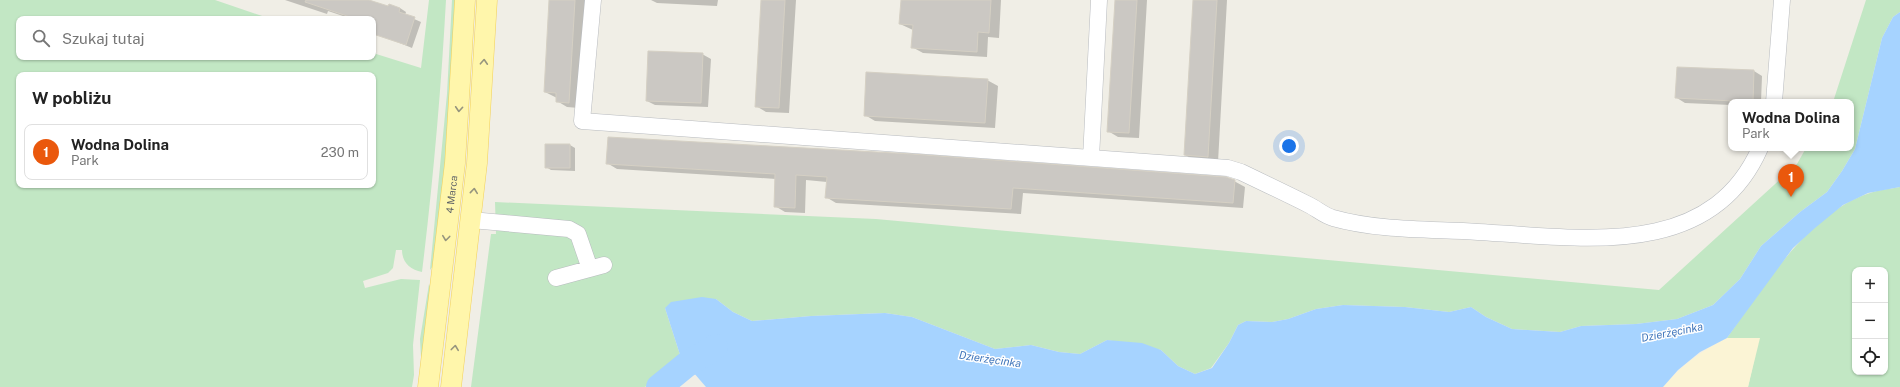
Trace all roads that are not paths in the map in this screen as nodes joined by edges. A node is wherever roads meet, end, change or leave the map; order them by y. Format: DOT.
graph roads {
  1 [pos="465,0"];
  2 [pos="487,0"];
  3 [pos="593,0"];
  4 [pos="1099,0"];
  5 [pos="1782,0"];
  6 [pos="1774,99"];
  7 [pos="1758,151"];
  8 [pos="1091,158"];
  9 [pos="471,220"];
  10 [pos="556,278"];
  11 [pos="428,387"];
  12 [pos="450,387"];
  1 -- 11 [label="main road, 4 Marca, one-way"];
  9 -- 2 [label="main road, one-way"];
  3 -- 8 [label="lane"];
  4 -- 8 [label="lane"];
  5 -- 6 [label="lane"];
  7 -- 8 [label="lane"];
  9 -- 10 [label="lane"];
  12 -- 9 [label="main road, one-way"];
}
